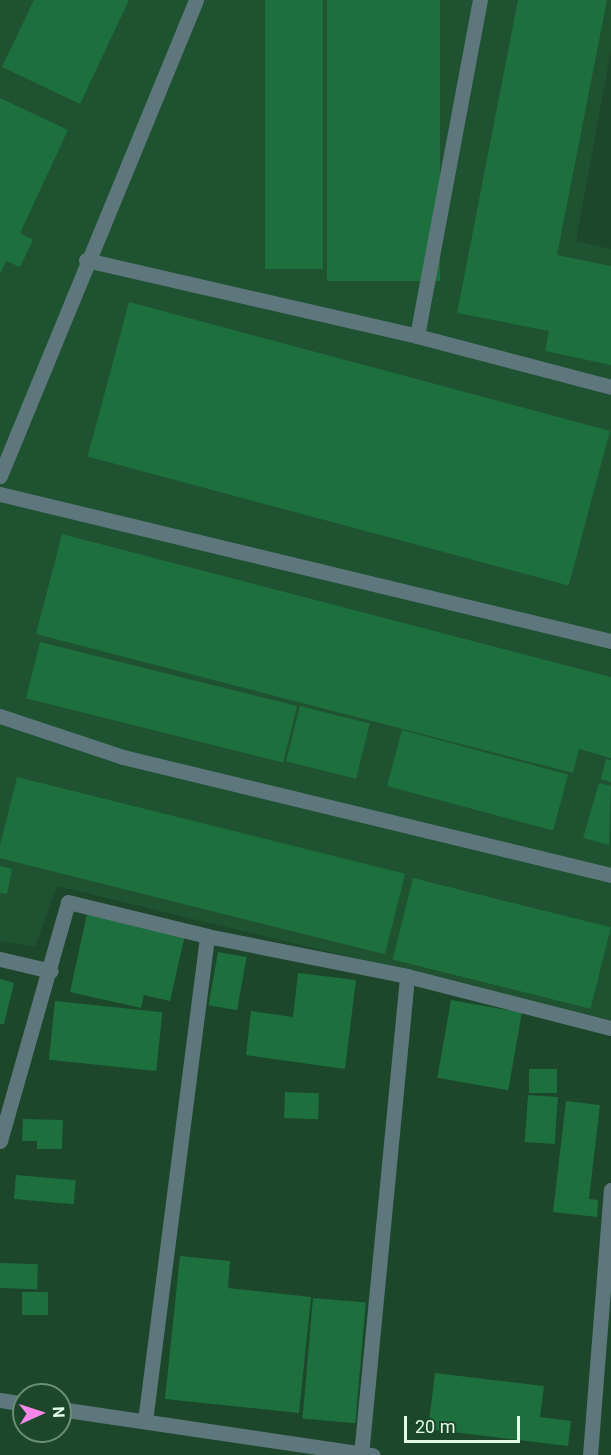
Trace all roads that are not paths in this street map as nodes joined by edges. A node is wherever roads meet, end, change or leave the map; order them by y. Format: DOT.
graph roads {
  1 [pos="196,0"];
  2 [pos="480,0"];
  3 [pos="86,261"];
  4 [pos="417,336"];
  5 [pos="611,387"];
  6 [pos="0,476"];
  7 [pos="0,494"];
  8 [pos="611,641"];
  9 [pos="0,716"];
  10 [pos="611,875"];
  11 [pos="207,936"];
  12 [pos="0,959"];
  13 [pos="51,971"];
  14 [pos="407,976"];
  15 [pos="611,1028"];
  16 [pos="0,1141"];
  17 [pos="611,1190"];
  18 [pos="72,1411"];
  19 [pos="145,1421"];
  20 [pos="365,1454"];
  21 [pos="590,1455"];
  1 -- 3 [label="street"];
  2 -- 4 [label="street"];
  3 -- 4 [label="street"];
  3 -- 6 [label="street"];
  4 -- 5 [label="street"];
  7 -- 8 [label="street"];
  9 -- 10 [label="street"];
  11 -- 13 [label="street"];
  11 -- 14 [label="street"];
  11 -- 19 [label="street"];
  12 -- 13 [label="street"];
  13 -- 16 [label="street"];
  14 -- 15 [label="street"];
  14 -- 20 [label="street"];
  17 -- 21 [label="street"];
  18 -- 19 [label="street"];
  19 -- 20 [label="street"];
}
